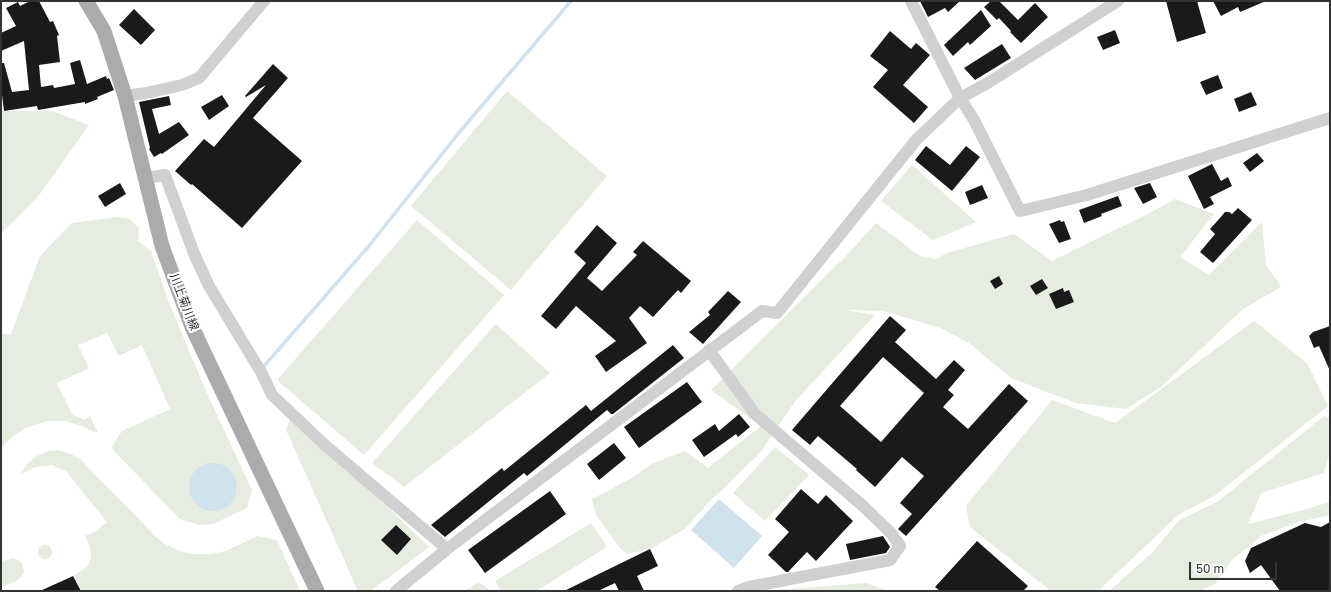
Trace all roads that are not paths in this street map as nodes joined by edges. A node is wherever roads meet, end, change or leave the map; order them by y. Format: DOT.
graph roads {
  1 [pos="86,1"];
  2 [pos="264,1"];
  3 [pos="910,1"];
  4 [pos="1118,1"];
  5 [pos="125,96"];
  6 [pos="960,98"];
  7 [pos="1330,118"];
  8 [pos="145,178"];
  9 [pos="709,350"];
  10 [pos="447,549"];
  11 [pos="317,591"];
  12 [pos="396,591"];
  13 [pos="738,591"];
  1 -- 5 [label="main road, 川上菊川線"];
  2 -- 5 [label="street"];
  3 -- 6 [label="street"];
  4 -- 6 [label="street"];
  5 -- 8 [label="main road, 川上菊川線"];
  6 -- 7 [label="street"];
  6 -- 9 [label="street"];
  8 -- 10 [label="street"];
  8 -- 11 [label="main road, 川上菊川線"];
  9 -- 10 [label="street"];
  9 -- 13 [label="street"];
  10 -- 12 [label="street"];
}
